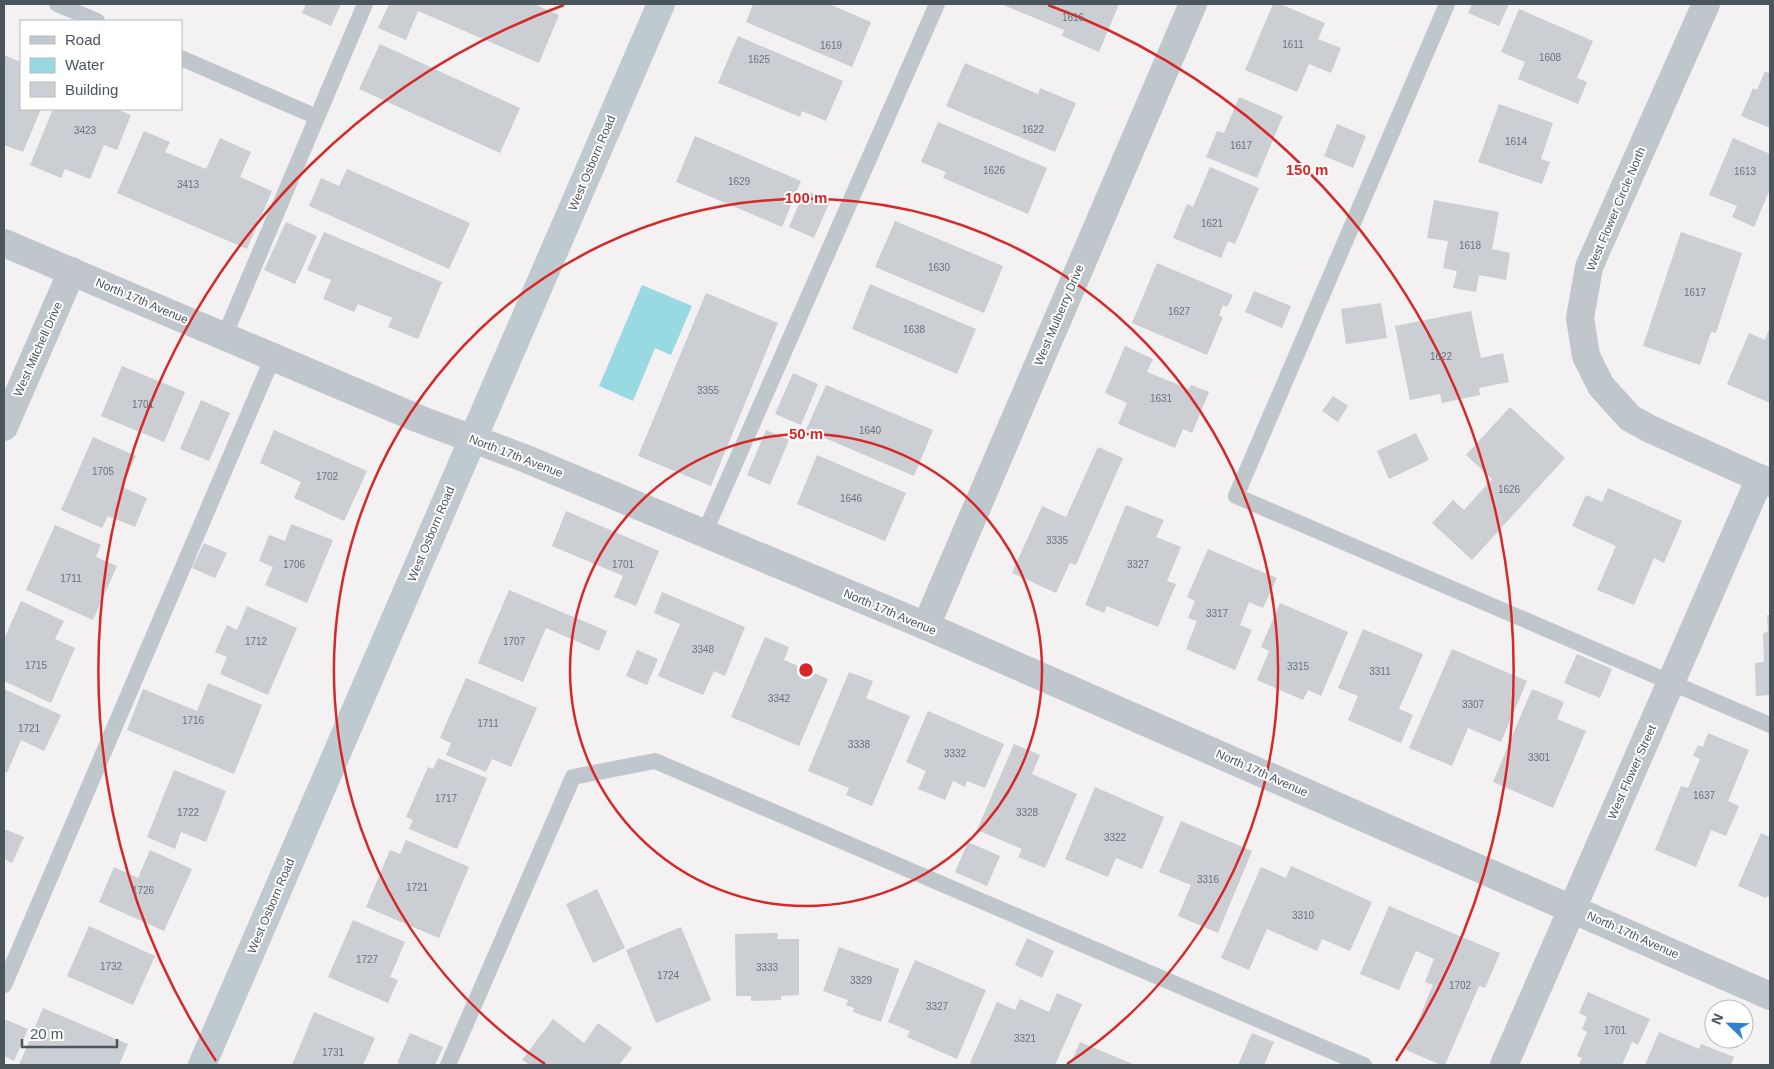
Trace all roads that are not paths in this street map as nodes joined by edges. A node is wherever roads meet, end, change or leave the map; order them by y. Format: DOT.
graph roads {
  1 [pos="57,4"];
  2 [pos="365,4"];
  3 [pos="661,4"];
  4 [pos="937,4"];
  5 [pos="1193,4"];
  6 [pos="1447,4"];
  7 [pos="1706,4"];
  8 [pos="95,20"];
  9 [pos="182,58"];
  10 [pos="317,117"];
  11 [pos="4,243"];
  12 [pos="72,271"];
  13 [pos="224,337"];
  14 [pos="273,357"];
  15 [pos="4,427"];
  16 [pos="472,439"];
  17 [pos="1765,481"];
  18 [pos="704,534"];
  19 [pos="926,626"];
  20 [pos="1671,683"];
  21 [pos="1770,725"];
  22 [pos="1572,909"];
  23 [pos="4,985"];
  24 [pos="1770,996"];
  25 [pos="202,1065"];
  26 [pos="448,1065"];
  27 [pos="1364,1065"];
  28 [pos="1504,1065"];
  1 -- 8 [label="lane"];
  2 -- 10 [label="lane"];
  3 -- 16 [label="street, West Osborn Road"];
  4 -- 18 [label="lane"];
  5 -- 19 [label="street, West Mulberry Drive"];
  6 -- 20 [label="lane"];
  7 -- 17 [label="street, West Flower Circle North"];
  9 -- 10 [label="lane"];
  10 -- 13 [label="lane"];
  11 -- 12 [label="street, North 17th Avenue"];
  12 -- 13 [label="street, North 17th Avenue"];
  12 -- 15 [label="street, West Mitchell Drive"];
  13 -- 14 [label="street, North 17th Avenue"];
  14 -- 16 [label="street, North 17th Avenue"];
  14 -- 23 [label="lane"];
  16 -- 18 [label="street, North 17th Avenue"];
  16 -- 25 [label="street, West Osborn Road"];
  17 -- 20 [label="street, West Flower Street"];
  18 -- 19 [label="street, North 17th Avenue"];
  19 -- 22 [label="street, North 17th Avenue"];
  20 -- 21 [label="lane"];
  20 -- 22 [label="street, West Flower Street"];
  22 -- 24 [label="street, North 17th Avenue"];
  22 -- 28 [label="street, West Flower Street"];
  26 -- 27 [label="lane"];
}
